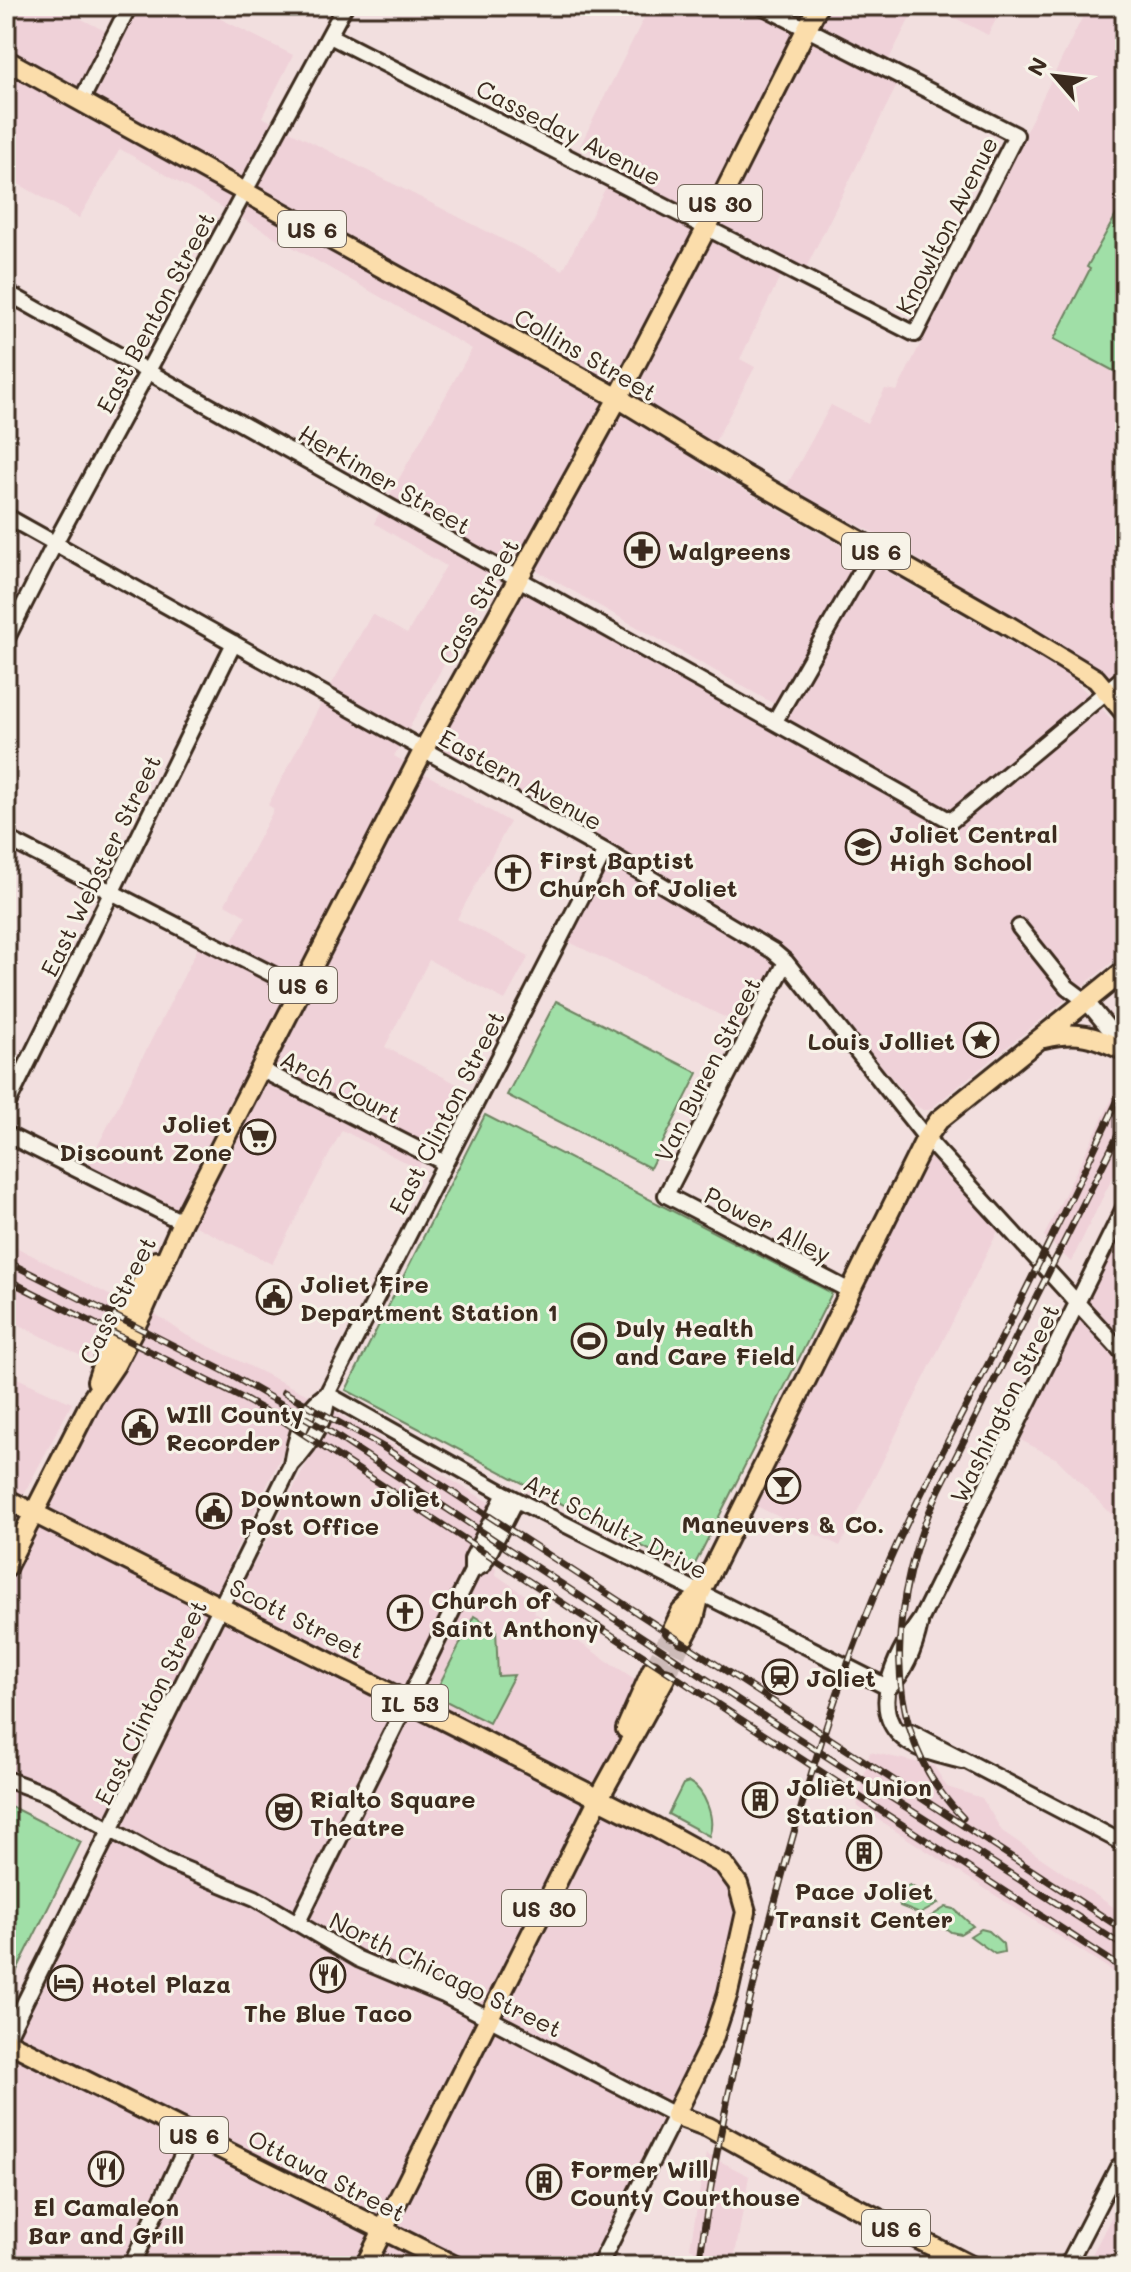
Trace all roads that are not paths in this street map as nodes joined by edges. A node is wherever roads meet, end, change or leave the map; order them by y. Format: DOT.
graph roads {
  1 [pos="129,6"];
  2 [pos="345,6"];
  3 [pos="762,6"];
  4 [pos="818,6"];
  5 [pos="806,29"];
  6 [pos="330,36"];
  7 [pos="6,60"];
  8 [pos="81,101"];
  9 [pos="245,192"];
  10 [pos="707,227"];
  11 [pos="6,292"];
  12 [pos="915,334"];
  13 [pos="148,370"];
  14 [pos="618,398"];
  15 [pos="6,516"];
  16 [pos="55,543"];
  17 [pos="873,550"];
  18 [pos="517,579"];
  19 [pos="6,640"];
  20 [pos="234,643"];
  21 [pos="1125,676"];
  22 [pos="1107,691"];
  23 [pos="1125,713"];
  24 [pos="775,721"];
  25 [pos="424,749"];
  26 [pos="6,838"];
  27 [pos="605,851"];
  28 [pos="112,891"];
  29 [pos="1019,927"];
  30 [pos="786,962"];
  31 [pos="1125,970"];
  32 [pos="301,989"];
  33 [pos="1087,1002"];
  34 [pos="1041,1038"];
  35 [pos="1125,1050"];
  36 [pos="260,1069"];
  37 [pos="6,1107"];
  38 [pos="6,1134"];
  39 [pos="926,1138"];
  40 [pos="445,1163"];
  41 [pos="666,1195"];
  42 [pos="1125,1206"];
  43 [pos="182,1222"];
  44 [pos="850,1291"];
  45 [pos="1078,1303"];
  46 [pos="1125,1355"];
  47 [pos="327,1394"];
  48 [pos="511,1497"];
  49 [pos="6,1499"];
  50 [pos="34,1513"];
  51 [pos="6,1568"];
  52 [pos="700,1594"];
  53 [pos="222,1607"];
  54 [pos="679,1632"];
  55 [pos="658,1674"];
  56 [pos="889,1688"];
  57 [pos="408,1701"];
  58 [pos="6,1779"];
  59 [pos="599,1798"];
  60 [pos="112,1828"];
  61 [pos="1125,1844"];
  62 [pos="298,1922"];
  63 [pos="489,2018"];
  64 [pos="6,2040"];
  65 [pos="675,2115"];
  66 [pos="192,2134"];
  67 [pos="1121,2169"];
  68 [pos="383,2230"];
  69 [pos="131,2266"];
  70 [pos="365,2266"];
  71 [pos="455,2266"];
  72 [pos="599,2266"];
  73 [pos="971,2266"];
  74 [pos="1067,2266"];
  1 -- 8 [label="street"];
  2 -- 6 [label="street, East Benton Street"];
  3 -- 5 [label="street"];
  4 -- 5 [label="main road, Cass Street / US 30"];
  5 -- 10 [label="main road, Cass Street / US 30"];
  5 -- 12 [label="street, Knowlton Avenue"];
  6 -- 9 [label="street, East Benton Street"];
  6 -- 10 [label="street, Casseday Avenue"];
  7 -- 8 [label="main road, Collins Street / US 6"];
  8 -- 9 [label="main road, Collins Street / US 6"];
  9 -- 13 [label="street, East Benton Street"];
  9 -- 14 [label="main road, Collins Street / US 6"];
  10 -- 12 [label="street, Casseday Avenue"];
  10 -- 14 [label="main road, Cass Street / US 30"];
  11 -- 13 [label="street, Herkimer Street"];
  13 -- 16 [label="street, East Benton Street"];
  13 -- 18 [label="street, Herkimer Street"];
  14 -- 17 [label="main road, Collins Street / US 6"];
  14 -- 18 [label="main road, Cass Street / US 6"];
  15 -- 16 [label="street, Eastern Avenue"];
  16 -- 19 [label="street, East Benton Street"];
  16 -- 20 [label="street, Eastern Avenue"];
  17 -- 22 [label="main road, Collins Street / US 6"];
  17 -- 24 [label="street"];
  18 -- 24 [label="street, Herkimer Street"];
  18 -- 25 [label="main road, Cass Street / US 6"];
  20 -- 25 [label="street, Eastern Avenue"];
  20 -- 28 [label="street, East Webster Street"];
  21 -- 22 [label="street"];
  22 -- 23 [label="main road, Collins Street / US 6"];
  22 -- 24 [label="street, Herkimer Street"];
  25 -- 27 [label="street, Eastern Avenue"];
  25 -- 32 [label="main road, Cass Street / US 6"];
  26 -- 28 [label="street"];
  27 -- 30 [label="street, Eastern Avenue"];
  27 -- 40 [label="street, East Clinton Street"];
  28 -- 32 [label="street"];
  28 -- 37 [label="street, East Webster Street"];
  29 -- 33 [label="street"];
  30 -- 39 [label="street, Eastern Avenue"];
  30 -- 41 [label="street, Van Buren Street"];
  31 -- 33 [label="main road"];
  32 -- 36 [label="main road, Cass Street / US 6"];
  33 -- 34 [label="main road"];
  33 -- 35 [label="street"];
  34 -- 35 [label="main road"];
  34 -- 39 [label="main road"];
  36 -- 40 [label="street, Arch Court"];
  36 -- 43 [label="main road, Cass Street / US 6"];
  38 -- 43 [label="street"];
  39 -- 44 [label="main road"];
  39 -- 45 [label="street, Eastern Avenue"];
  40 -- 47 [label="street, East Clinton Street"];
  41 -- 44 [label="street, Power Alley"];
  42 -- 45 [label="street, Washington Street"];
  43 -- 50 [label="main road, Cass Street / US 6"];
  44 -- 52 [label="main road"];
  45 -- 46 [label="street, Eastern Avenue"];
  45 -- 56 [label="street, Washington Street"];
  47 -- 48 [label="street, Art Schultz Drive"];
  47 -- 53 [label="street, East Clinton Street"];
  48 -- 52 [label="street, Art Schultz Drive"];
  48 -- 57 [label="street"];
  49 -- 50 [label="main road, Scott Street / IL 53"];
  50 -- 51 [label="main road, Cass Street / US 6"];
  50 -- 53 [label="main road, Scott Street / IL 53"];
  52 -- 54 [label="main road"];
  52 -- 56 [label="street, Art Schultz Drive"];
  53 -- 57 [label="main road, Scott Street / IL 53"];
  53 -- 60 [label="street, East Clinton Street"];
  55 -- 59 [label="main road"];
  56 -- 61 [label="street"];
  57 -- 59 [label="main road, Scott Street / IL 53"];
  57 -- 62 [label="street"];
  58 -- 60 [label="street, North Chicago Street"];
  59 -- 63 [label="main road, US 30"];
  59 -- 65 [label="main road, Scott Street"];
  60 -- 62 [label="street, North Chicago Street"];
  60 -- 64 [label="street, East Clinton Street"];
  62 -- 63 [label="street, North Chicago Street"];
  63 -- 65 [label="street, North Chicago Street"];
  63 -- 68 [label="main road, US 30"];
  64 -- 66 [label="main road, Ottawa Street / US 6"];
  65 -- 72 [label="street"];
  65 -- 73 [label="main road, US 6"];
  66 -- 68 [label="main road, Ottawa Street / US 6"];
  66 -- 69 [label="street"];
  67 -- 74 [label="street"];
  68 -- 70 [label="main road, US 30"];
  68 -- 71 [label="main road, Ottawa Street / US 6"];
}
